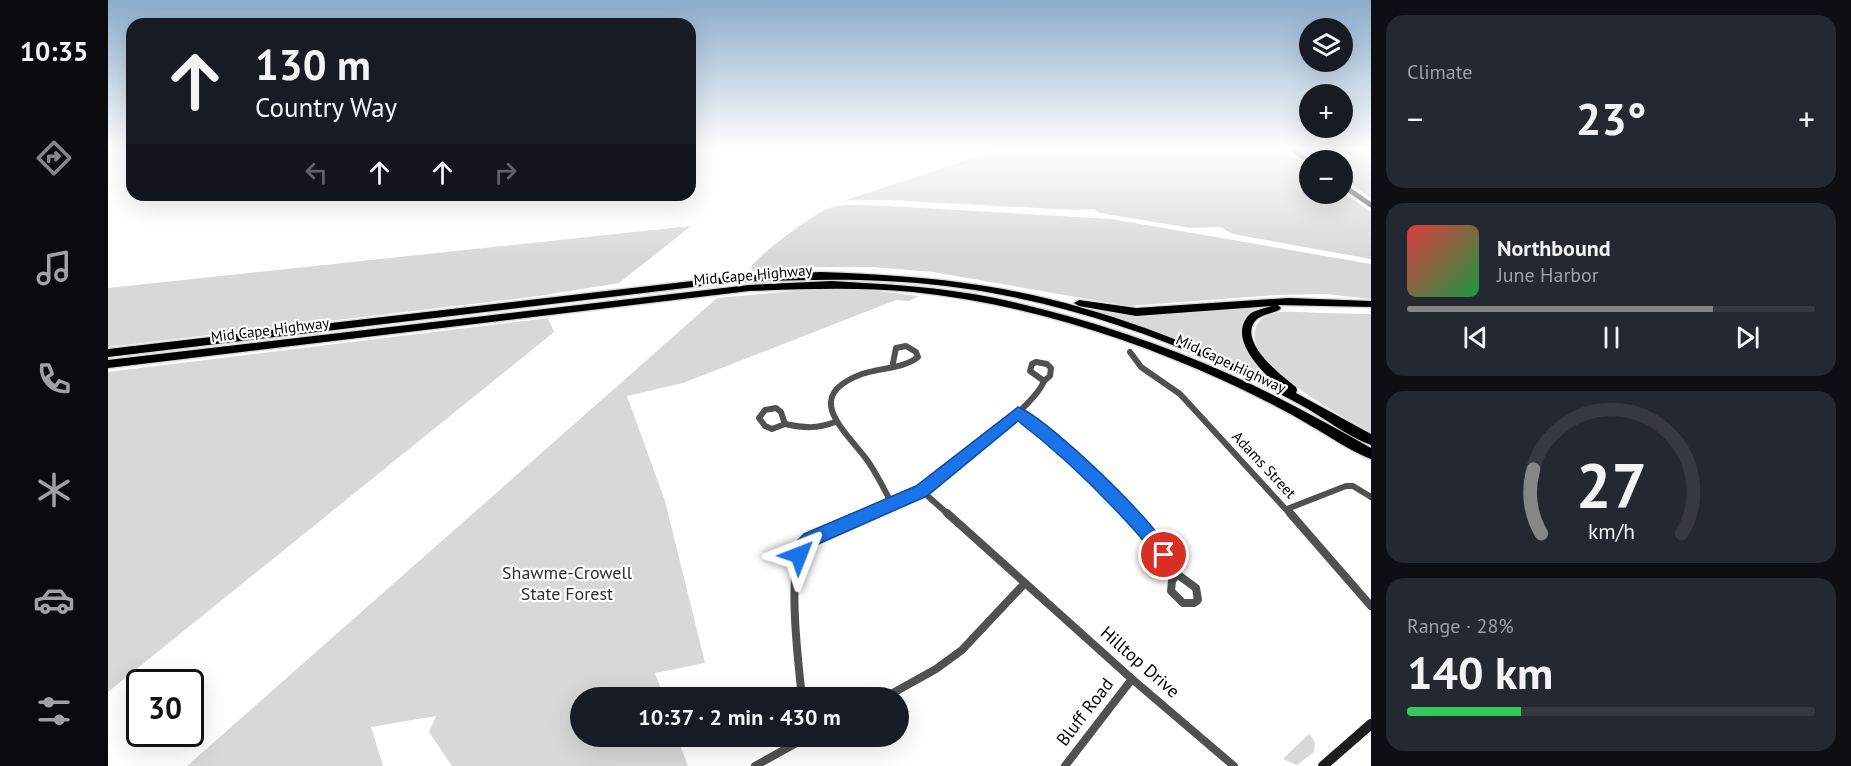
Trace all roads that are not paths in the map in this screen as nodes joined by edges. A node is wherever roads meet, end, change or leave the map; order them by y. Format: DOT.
graph roads {
  1 [pos="1353,193"];
  2 [pos="1371,205"];
  3 [pos="966,285"];
  4 [pos="1371,304"];
  5 [pos="1371,308"];
  6 [pos="1130,352"];
  7 [pos="108,353"];
  8 [pos="893,363"];
  9 [pos="108,364"];
  10 [pos="1044,381"];
  11 [pos="1018,413"];
  12 [pos="835,422"];
  13 [pos="785,424"];
  14 [pos="1351,428"];
  15 [pos="1371,440"];
  16 [pos="1371,454"];
  17 [pos="922,491"];
  18 [pos="1371,497"];
  19 [pos="892,504"];
  20 [pos="1287,509"];
  21 [pos="1177,574"];
  22 [pos="1025,584"];
  23 [pos="1371,606"];
  24 [pos="1132,679"];
  25 [pos="801,687"];
  26 [pos="904,687"];
  27 [pos="1371,724"];
  28 [pos="789,747"];
  29 [pos="755,766"];
  30 [pos="1065,766"];
  31 [pos="1234,766"];
  32 [pos="1323,766"];
  1 -- 2 [label="street"];
  3 -- 4 [label="highway"];
  3 -- 7 [label="highway, Mid Cape Highway"];
  3 -- 14 [label="highway, Mid Cape Highway"];
  5 -- 14 [label="highway"];
  6 -- 20 [label="street, Adams Street"];
  8 -- 12 [label="street"];
  9 -- 16 [label="highway, Mid Cape Highway"];
  10 -- 11 [label="street"];
  11 -- 17 [label="street"];
  11 -- 21 [label="street"];
  12 -- 13 [label="street"];
  12 -- 19 [label="street"];
  14 -- 15 [label="highway, Mid Cape Highway"];
  17 -- 19 [label="street"];
  17 -- 22 [label="street, Hilltop Drive"];
  18 -- 20 [label="street"];
  19 -- 25 [label="street"];
  20 -- 23 [label="street, Adams Street"];
  21 -- 21 [label="street"];
  22 -- 24 [label="street, Hilltop Drive"];
  22 -- 26 [label="street"];
  24 -- 30 [label="street, Bluff Road"];
  24 -- 31 [label="street, Hilltop Drive"];
  27 -- 32 [label="main road"];
  28 -- 29 [label="street"];
}
